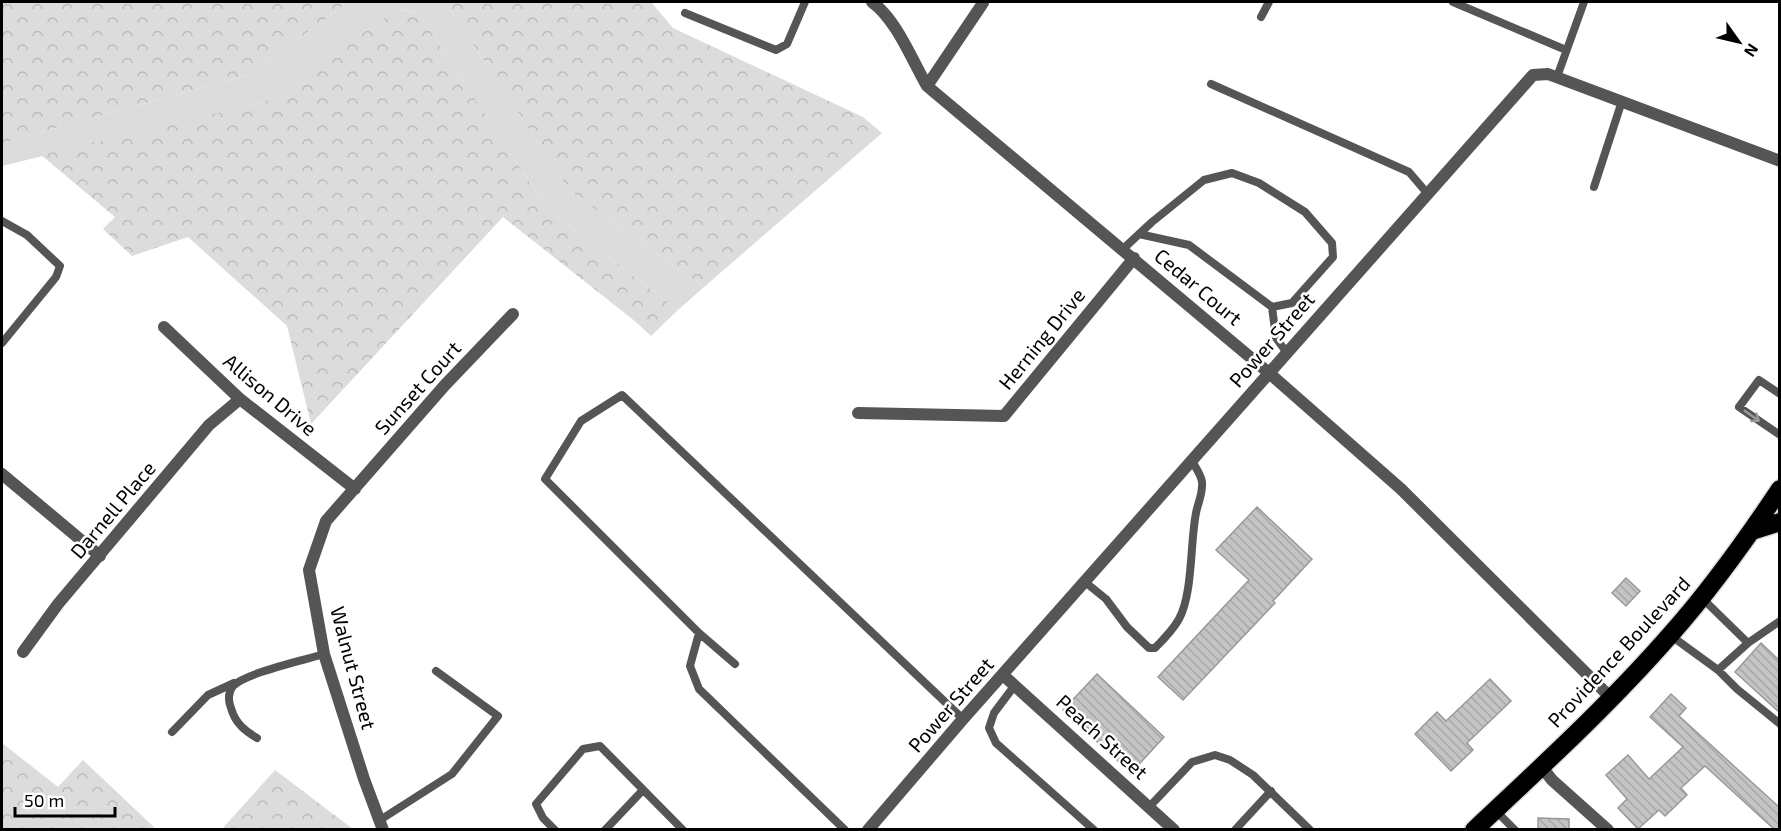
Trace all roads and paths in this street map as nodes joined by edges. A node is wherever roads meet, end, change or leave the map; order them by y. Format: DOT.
graph roads {
  1 [pos="805,2"];
  2 [pos="872,2"];
  3 [pos="1269,2"];
  4 [pos="1456,2"];
  5 [pos="1584,2"];
  6 [pos="983,3"];
  7 [pos="685,13"];
  8 [pos="1261,17"];
  9 [pos="1566,50"];
  10 [pos="1557,77"];
  11 [pos="1211,84"];
  12 [pos="927,86"];
  13 [pos="1622,101"];
  14 [pos="1779,161"];
  15 [pos="1594,187"];
  16 [pos="1427,193"];
  17 [pos="2,221"];
  18 [pos="1139,234"];
  19 [pos="1123,249"];
  20 [pos="1134,258"];
  21 [pos="1272,307"];
  22 [pos="513,314"];
  23 [pos="164,327"];
  24 [pos="2,343"];
  25 [pos="1287,353"];
  26 [pos="1269,373"];
  27 [pos="1779,394"];
  28 [pos="240,399"];
  29 [pos="858,413"];
  30 [pos="1779,435"];
  31 [pos="1192,461"];
  32 [pos="2,474"];
  33 [pos="355,489"];
  34 [pos="1779,489"];
  35 [pos="1779,522"];
  36 [pos="1752,531"];
  37 [pos="100,556"];
  38 [pos="1085,582"];
  39 [pos="1702,598"];
  40 [pos="1779,621"];
  41 [pos="699,633"];
  42 [pos="1670,635"];
  43 [pos="1748,643"];
  44 [pos="23,652"];
  45 [pos="324,654"];
  46 [pos="735,664"];
  47 [pos="1718,670"];
  48 [pos="436,671"];
  49 [pos="1003,675"];
  50 [pos="244,679"];
  51 [pos="1015,685"];
  52 [pos="1611,698"];
  53 [pos="963,719"];
  54 [pos="1779,724"];
  55 [pos="172,732"];
  56 [pos="257,738"];
  57 [pos="1541,766"];
  58 [pos="643,790"];
  59 [pos="1271,791"];
  60 [pos="1149,807"];
  61 [pos="1495,810"];
  62 [pos="382,825"];
  63 [pos="1604,828"];
  64 [pos="1475,829"];
  65 [pos="555,830"];
  66 [pos="605,830"];
  67 [pos="682,830"];
  68 [pos="845,830"];
  69 [pos="868,830"];
  70 [pos="1094,830"];
  71 [pos="1174,830"];
  72 [pos="1235,830"];
  73 [pos="1311,830"];
  74 [pos="1515,830"];
  1 -- 7 [label="lane"];
  2 -- 12 [label="street, Cedar Court"];
  3 -- 8 [label="lane"];
  4 -- 9 [label="lane"];
  5 -- 9 [label="lane"];
  6 -- 12 [label="street"];
  9 -- 10 [label="lane"];
  10 -- 13 [label="street, Power Street"];
  10 -- 16 [label="street, Power Street"];
  11 -- 16 [label="lane"];
  12 -- 19 [label="street, Cedar Court"];
  13 -- 14 [label="street, Power Street"];
  13 -- 15 [label="lane"];
  16 -- 25 [label="street, Power Street"];
  17 -- 24 [label="lane"];
  18 -- 19 [label="lane"];
  18 -- 21 [label="lane"];
  18 -- 21 [label="lane"];
  19 -- 20 [label="street, Cedar Court"];
  20 -- 26 [label="street, Cedar Court"];
  20 -- 29 [label="street, Herning Drive"];
  21 -- 25 [label="lane"];
  22 -- 33 [label="street, Sunset Court"];
  23 -- 28 [label="street, Allison Drive"];
  25 -- 26 [label="street, Power Street"];
  26 -- 31 [label="street, Power Street"];
  26 -- 52 [label="street, Cedar Court"];
  27 -- 30 [label="lane, one-way"];
  28 -- 33 [label="street, Allison Drive"];
  28 -- 37 [label="street, Darnell Place"];
  31 -- 38 [label="street, Power Street"];
  31 -- 38 [label="lane"];
  32 -- 37 [label="street"];
  33 -- 45 [label="street, Walnut Street"];
  34 -- 36 [label="highway, Providence Boulevard"];
  35 -- 36 [label="highway"];
  36 -- 39 [label="highway, Providence Boulevard"];
  37 -- 44 [label="street, Darnell Place"];
  38 -- 49 [label="street, Power Street"];
  39 -- 42 [label="highway, Providence Boulevard"];
  39 -- 43 [label="lane"];
  40 -- 43 [label="lane"];
  41 -- 46 [label="lane"];
  41 -- 53 [label="lane"];
  41 -- 68 [label="lane"];
  42 -- 47 [label="lane"];
  42 -- 52 [label="highway, Providence Boulevard"];
  43 -- 47 [label="lane"];
  45 -- 50 [label="lane"];
  45 -- 62 [label="street, Walnut Street"];
  47 -- 54 [label="lane"];
  48 -- 62 [label="lane"];
  49 -- 51 [label="street, Peach Street"];
  49 -- 53 [label="street, Power Street"];
  50 -- 55 [label="lane"];
  50 -- 56 [label="lane"];
  51 -- 60 [label="street, Peach Street"];
  51 -- 70 [label="lane"];
  52 -- 57 [label="highway, Providence Boulevard"];
  53 -- 69 [label="street, Power Street"];
  57 -- 61 [label="highway, Providence Boulevard"];
  57 -- 63 [label="street"];
  58 -- 65 [label="lane"];
  58 -- 66 [label="lane"];
  58 -- 67 [label="lane"];
  59 -- 60 [label="lane"];
  59 -- 72 [label="lane"];
  59 -- 73 [label="lane"];
  60 -- 71 [label="street, Peach Street"];
  61 -- 64 [label="highway, Providence Boulevard"];
  61 -- 74 [label="lane"];
}
